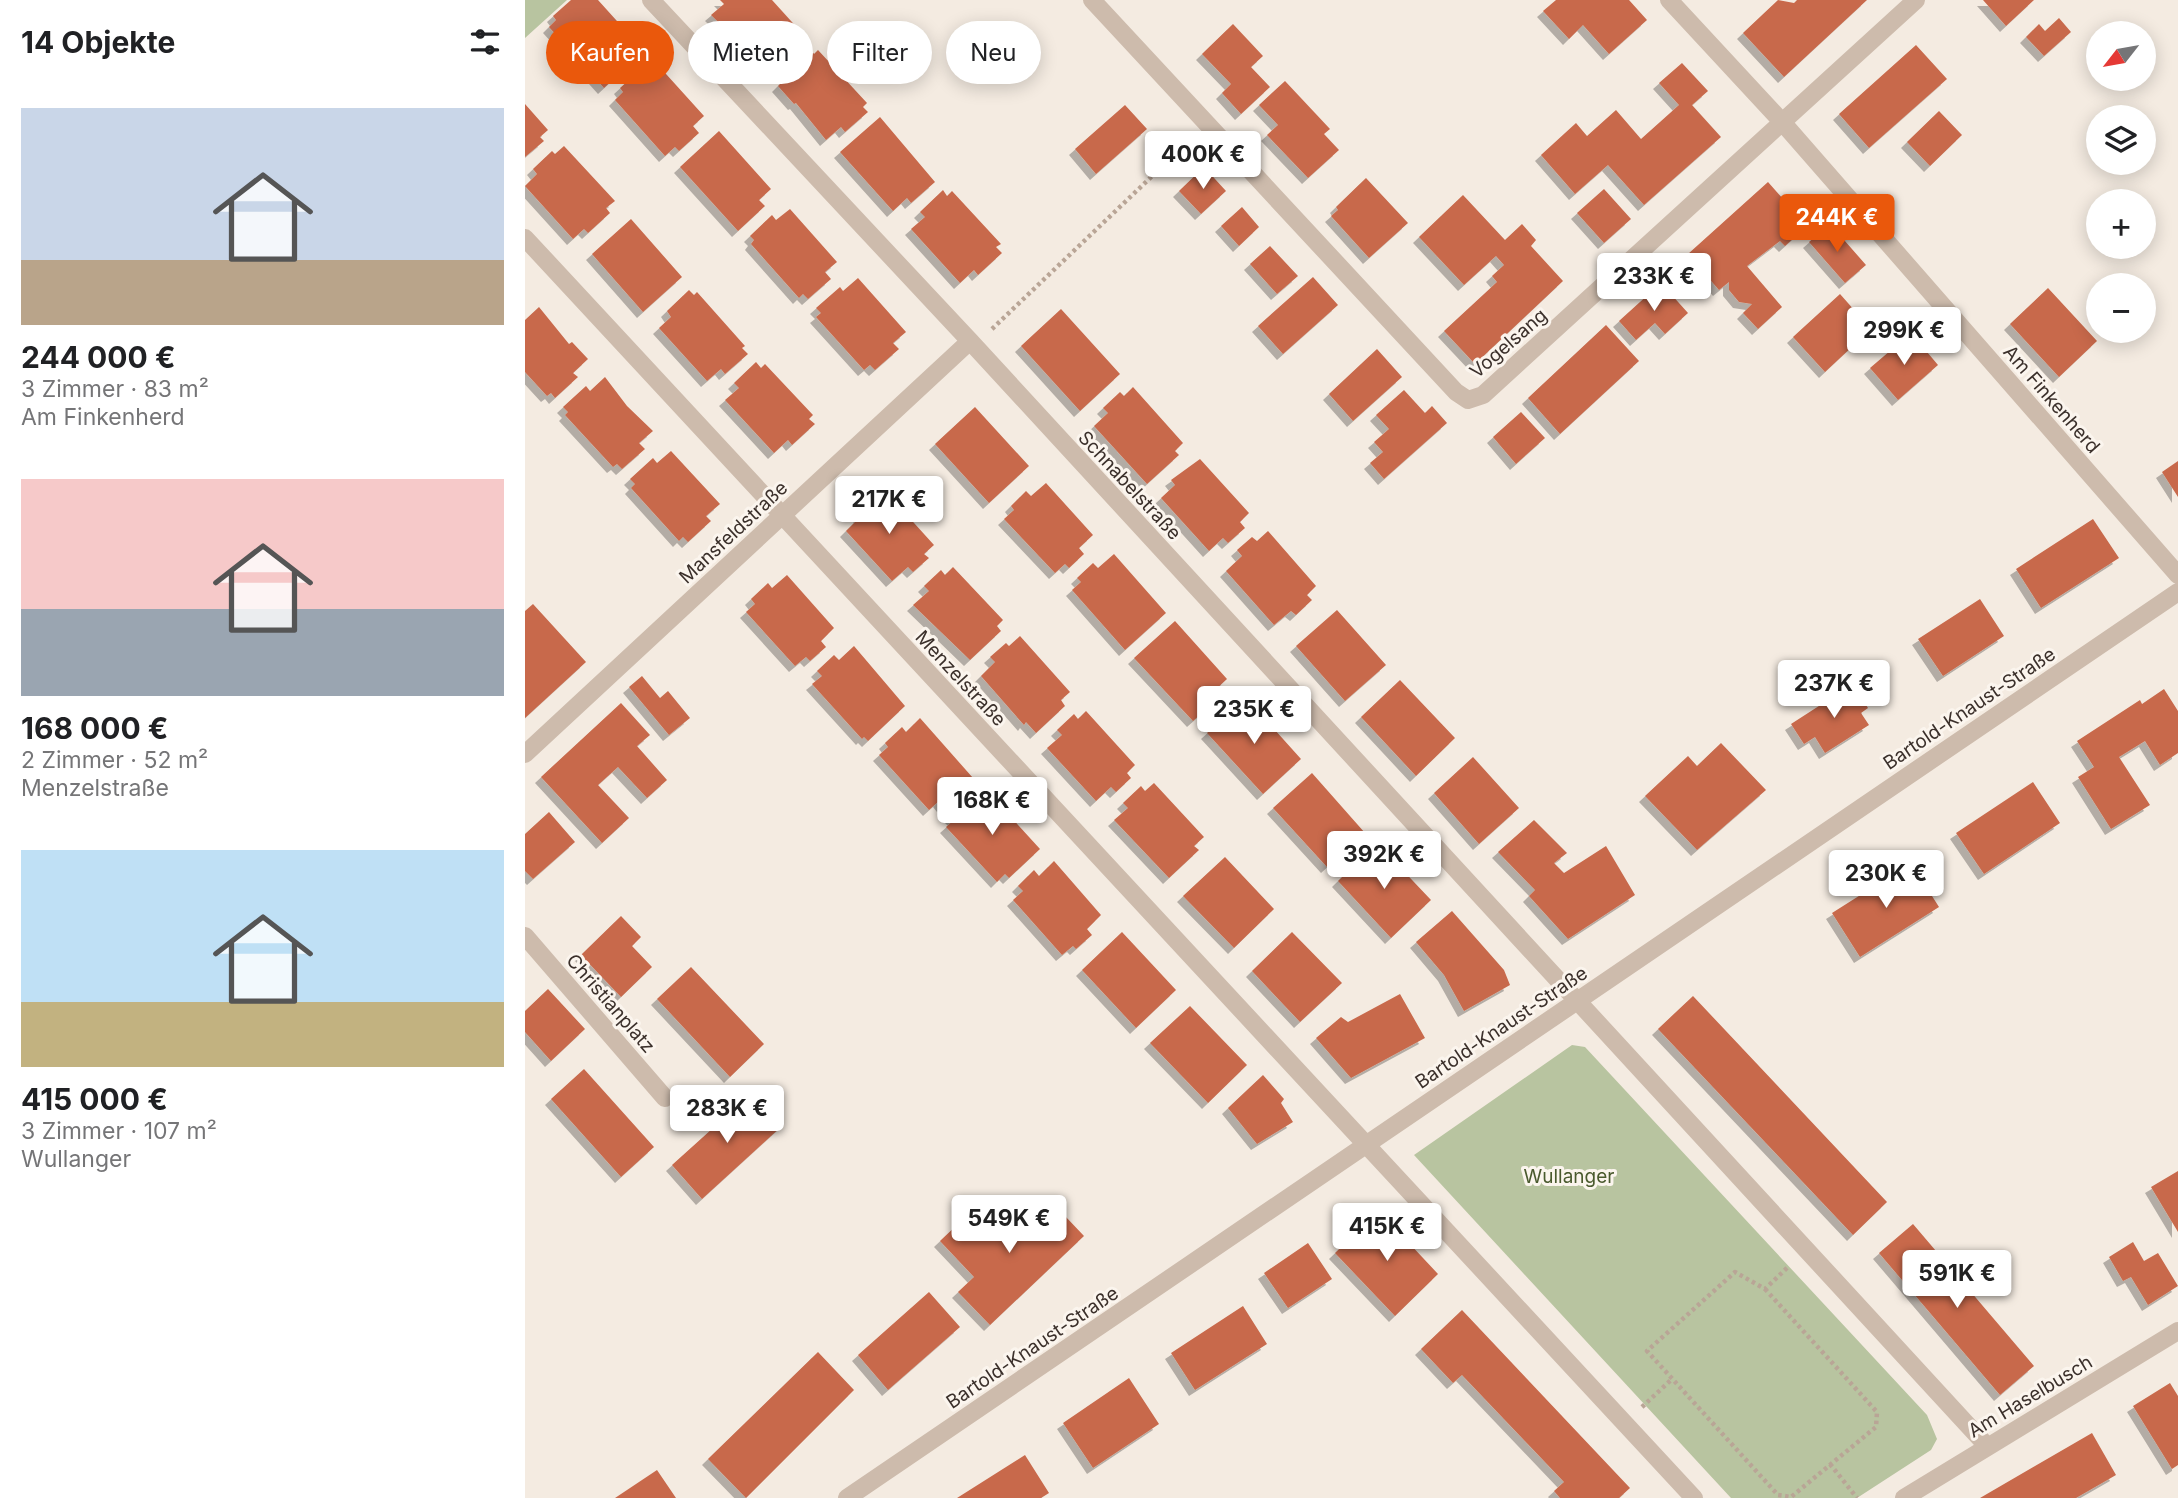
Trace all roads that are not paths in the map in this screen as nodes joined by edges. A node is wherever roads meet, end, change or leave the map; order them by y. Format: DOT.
graph roads {
  1 [pos="651,0"];
  2 [pos="1092,0"];
  3 [pos="1669,0"];
  4 [pos="1916,0"];
  5 [pos="1783,123"];
  6 [pos="525,238"];
  7 [pos="970,341"];
  8 [pos="781,516"];
  9 [pos="2178,575"];
  10 [pos="2178,592"];
  11 [pos="525,754"];
  12 [pos="525,936"];
  13 [pos="1576,1001"];
  14 [pos="665,1098"];
  15 [pos="1368,1144"];
  16 [pos="2178,1331"];
  17 [pos="1987,1446"];
  18 [pos="847,1498"];
  19 [pos="1694,1498"];
  20 [pos="1905,1498"];
  1 -- 7 [label="street, Schnabelstraße"];
  2 -- 5 [label="street, Vogelsang"];
  3 -- 5 [label="street, Am Finkenherd"];
  4 -- 5 [label="street, Vogelsang"];
  5 -- 9 [label="street, Am Finkenherd"];
  6 -- 8 [label="street, Menzelstraße"];
  7 -- 8 [label="street, Mansfeldstraße"];
  7 -- 13 [label="street, Schnabelstraße"];
  8 -- 11 [label="street, Mansfeldstraße"];
  8 -- 15 [label="street, Menzelstraße"];
  10 -- 13 [label="street, Bartold-Knaust-Straße"];
  12 -- 14 [label="street, Christianplatz"];
  13 -- 15 [label="street, Bartold-Knaust-Straße"];
  13 -- 17 [label="street"];
  15 -- 18 [label="street, Bartold-Knaust-Straße"];
  15 -- 19 [label="street"];
  16 -- 17 [label="street, Am Haselbusch"];
  17 -- 20 [label="street, Am Haselbusch"];
}
